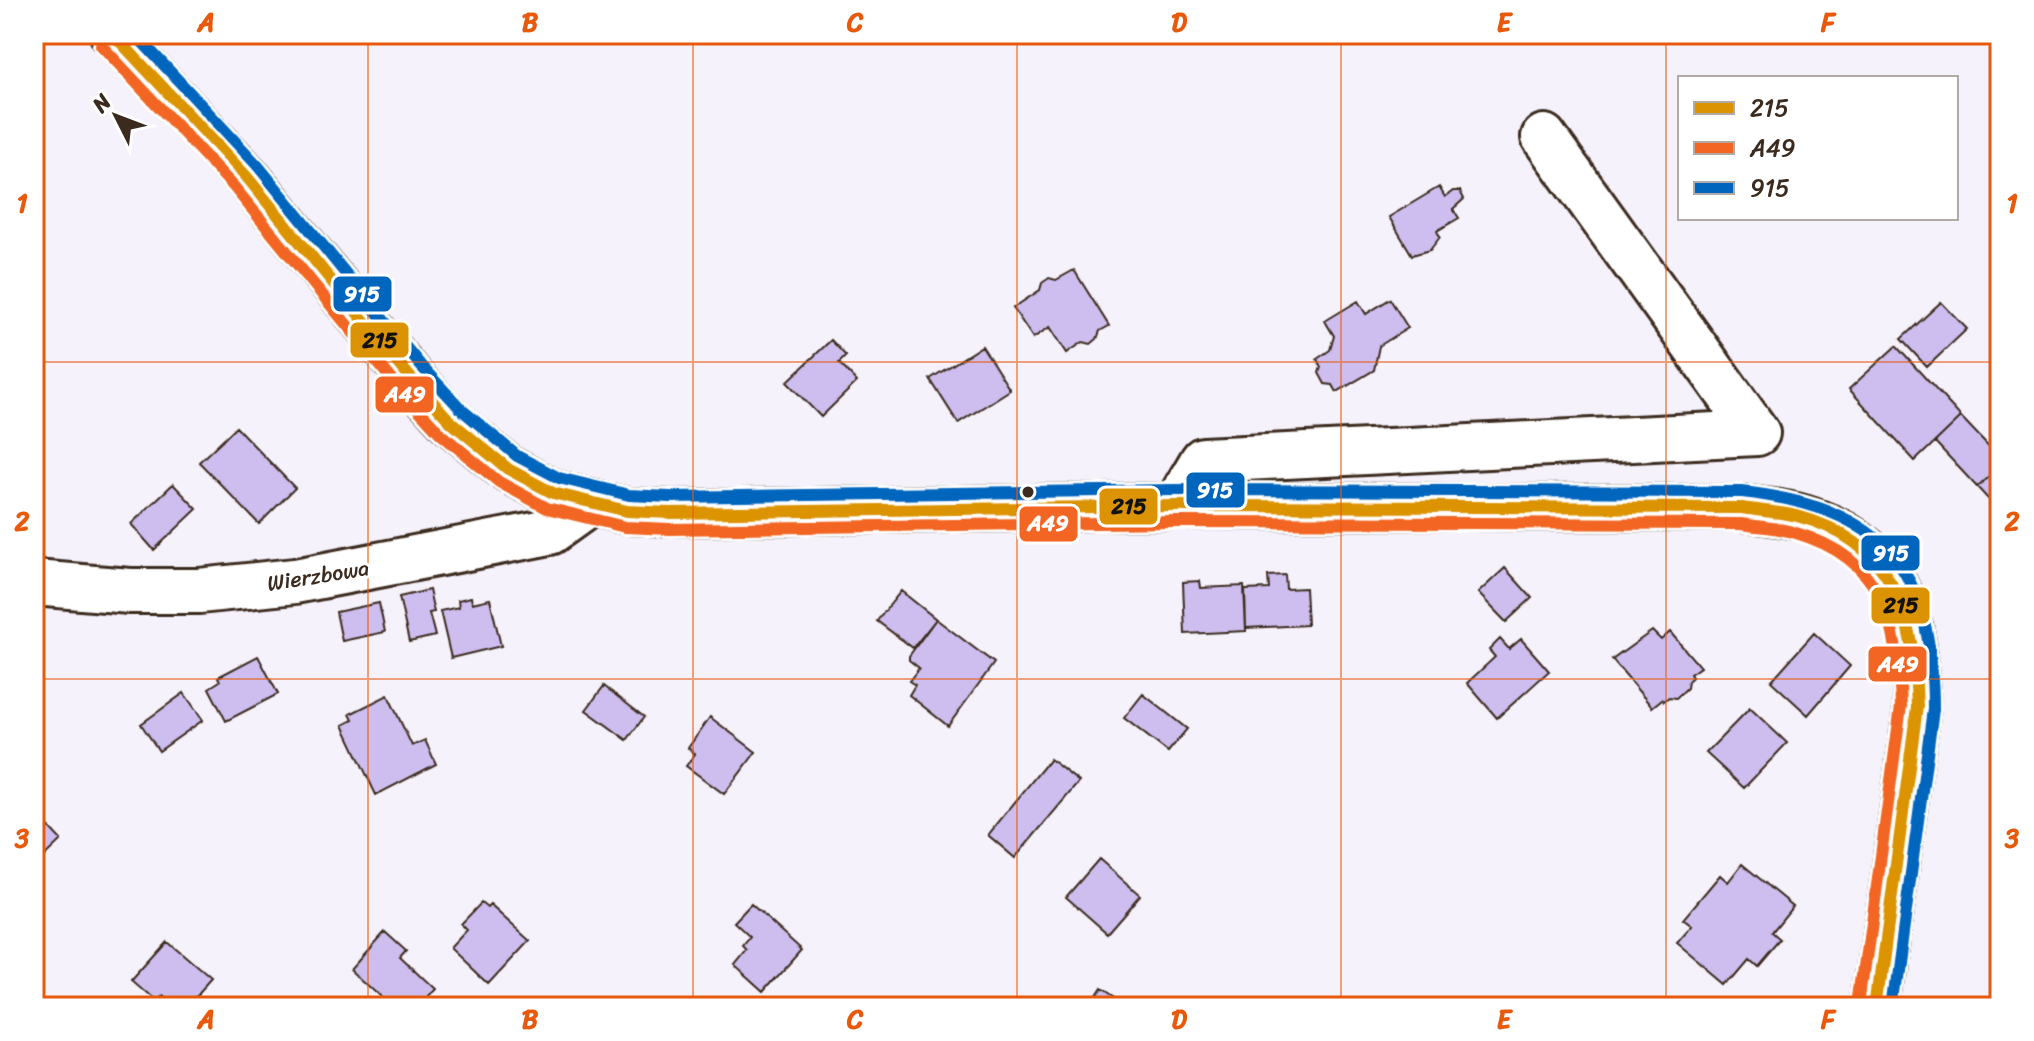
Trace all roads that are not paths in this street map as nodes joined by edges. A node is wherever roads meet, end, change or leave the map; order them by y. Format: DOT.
graph roads {
  1 [pos="113,34"];
  2 [pos="1544,137"];
  3 [pos="589,504"];
  4 [pos="1176,506"];
  5 [pos="34,583"];
  6 [pos="1877,1007"];
  1 -- 3 [label="street"];
  2 -- 4 [label="street"];
  3 -- 4 [label="street"];
  3 -- 5 [label="street, Wierzbowa"];
  4 -- 6 [label="street"];
}
